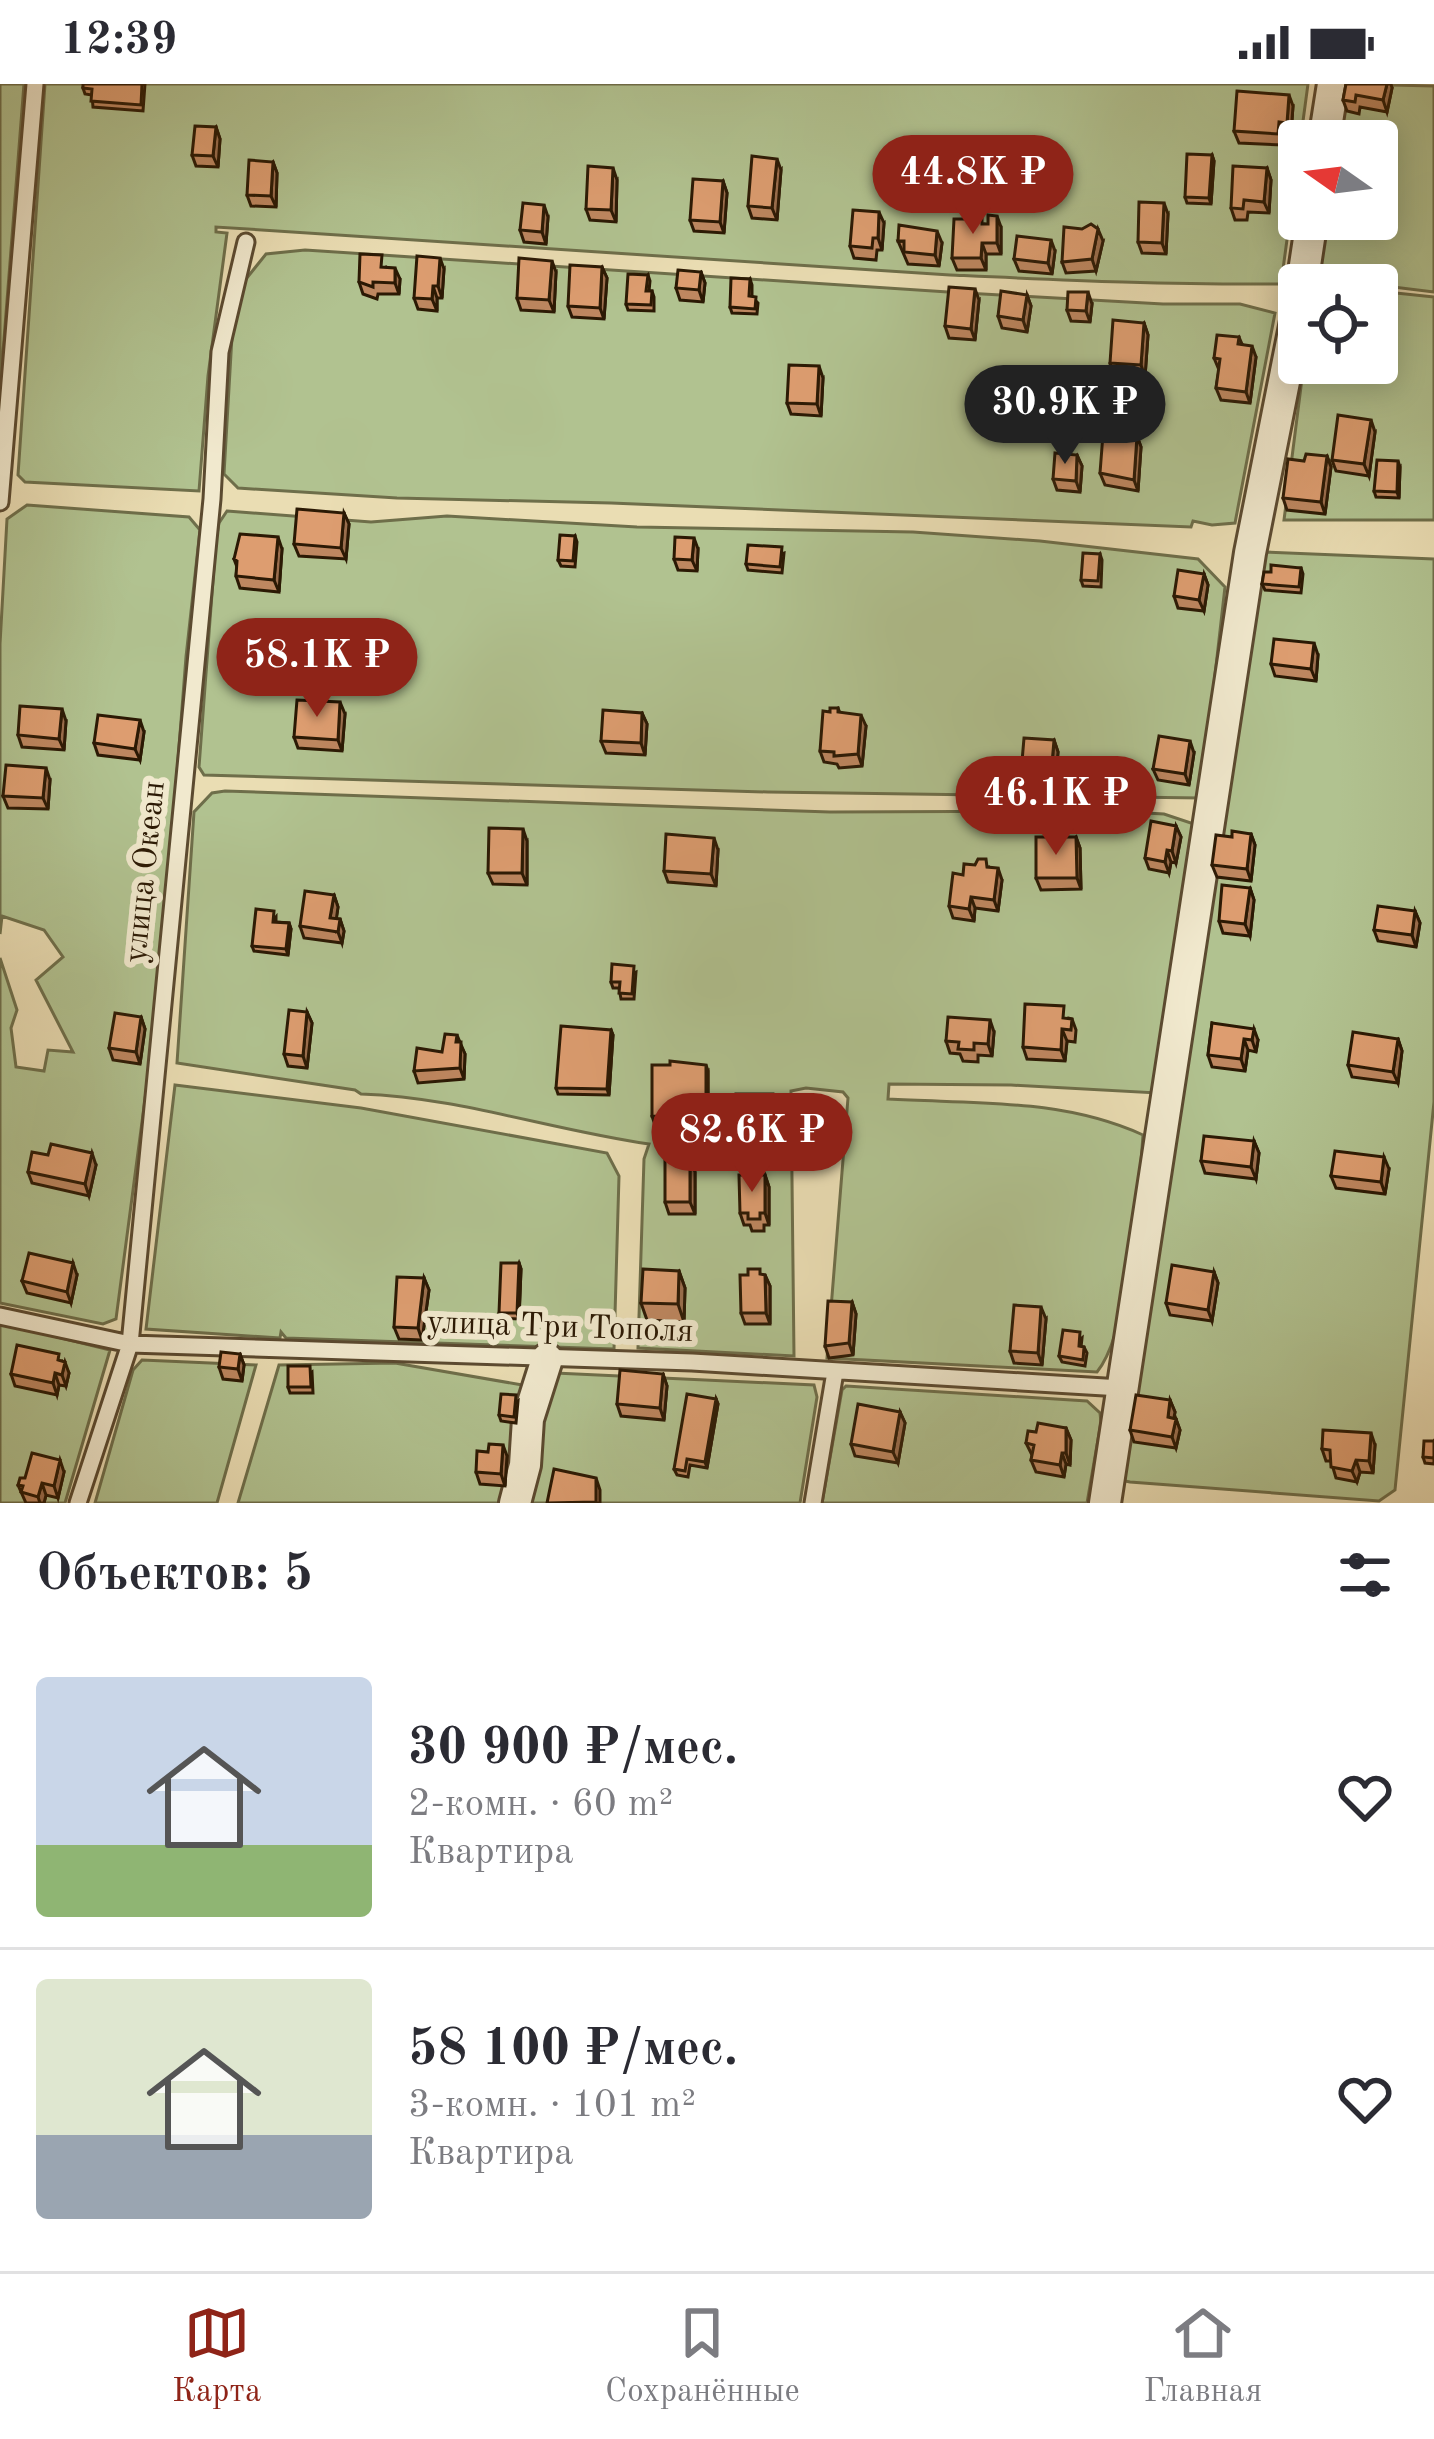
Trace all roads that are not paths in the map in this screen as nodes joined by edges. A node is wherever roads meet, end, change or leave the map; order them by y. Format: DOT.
graph roads {
  1 [pos="35,84"];
  2 [pos="1333,84"];
  3 [pos="1327,120"];
  4 [pos="246,242"];
  5 [pos="1284,384"];
  6 [pos="0,502"];
  7 [pos="0,1316"];
  8 [pos="130,1344"];
  9 [pos="548,1359"];
  10 [pos="835,1372"];
  11 [pos="1121,1388"];
  12 [pos="78,1503"];
  13 [pos="515,1503"];
  14 [pos="813,1503"];
  15 [pos="1105,1503"];
  1 -- 6 [label="lane"];
  2 -- 3 [label="street"];
  4 -- 8 [label="lane, улица Океан"];
  5 -- 11 [label="street"];
  7 -- 8 [label="lane, улица Три Тополя"];
  8 -- 9 [label="lane, улица Три Тополя"];
  8 -- 12 [label="lane, улица Океан"];
  9 -- 10 [label="lane, улица Три Тополя"];
  9 -- 13 [label="street"];
  10 -- 11 [label="lane, улица Три Тополя"];
  10 -- 14 [label="lane"];
  11 -- 15 [label="street"];
}
